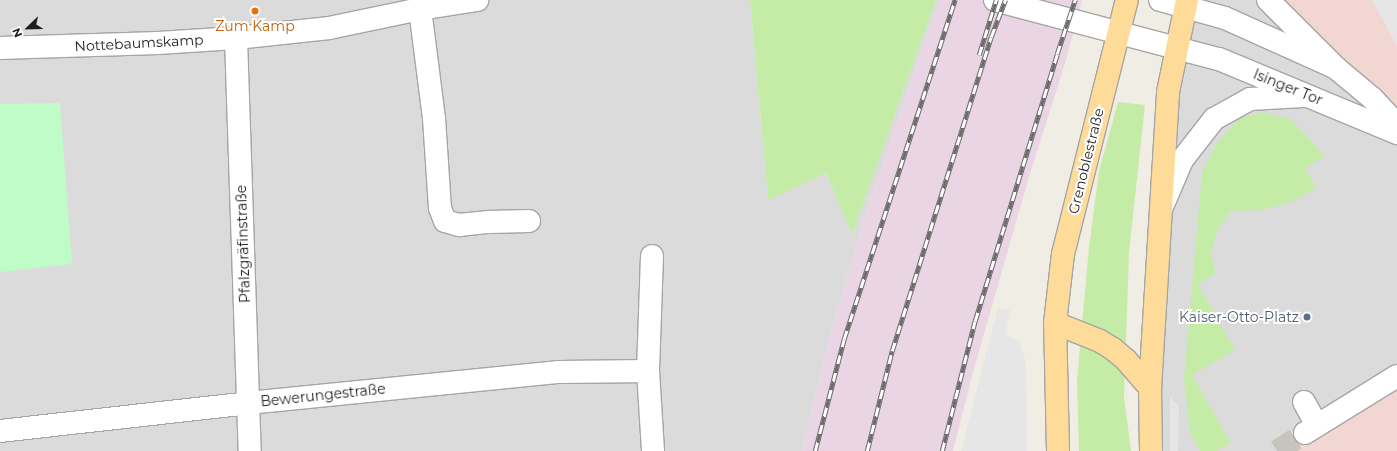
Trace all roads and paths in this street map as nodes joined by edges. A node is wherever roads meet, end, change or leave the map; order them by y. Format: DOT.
graph roads {
  1 [pos="441,0"];
  2 [pos="477,0"];
  3 [pos="995,0"];
  4 [pos="1127,0"];
  5 [pos="1160,0"];
  6 [pos="1268,0"];
  7 [pos="1186,3"];
  8 [pos="420,9"];
  9 [pos="1118,31"];
  10 [pos="236,38"];
  11 [pos="0,48"];
  12 [pos="1176,48"];
  13 [pos="1336,68"];
  14 [pos="1310,95"];
  15 [pos="1397,125"];
  16 [pos="1397,133"];
  17 [pos="1160,212"];
  18 [pos="529,221"];
  19 [pos="652,256"];
  20 [pos="1055,323"];
  21 [pos="648,371"];
  22 [pos="1397,376"];
  23 [pos="1150,388"];
  24 [pos="1304,402"];
  25 [pos="248,403"];
  26 [pos="0,431"];
  27 [pos="250,451"];
  28 [pos="653,451"];
  29 [pos="1058,451"];
  30 [pos="1150,451"];
  1 -- 8 [label="street, Nottebaumskamp"];
  2 -- 8 [label="street, Nottebaumskamp"];
  3 -- 9 [label="street"];
  4 -- 9 [label="main road, Grenoblestraße"];
  5 -- 7 [label="street"];
  6 -- 13 [label="street"];
  7 -- 12 [label="main road"];
  7 -- 13 [label="street"];
  8 -- 10 [label="street, Nottebaumskamp"];
  8 -- 18 [label="street"];
  9 -- 12 [label="street"];
  9 -- 20 [label="main road, Grenoblestraße"];
  10 -- 11 [label="street, Nottebaumskamp"];
  10 -- 25 [label="street, Pfalzgräfinstraße"];
  12 -- 14 [label="street, Isinger Tor"];
  12 -- 17 [label="main road"];
  13 -- 15 [label="street"];
  14 -- 16 [label="street, Isinger Tor"];
  14 -- 17 [label="street"];
  17 -- 23 [label="main road"];
  19 -- 21 [label="street"];
  20 -- 23 [label="main road"];
  20 -- 29 [label="main road, Grenoblestraße"];
  21 -- 25 [label="street, Bewerungestraße"];
  21 -- 28 [label="street"];
  22 -- 24 [label="street"];
  23 -- 30 [label="main road"];
  25 -- 26 [label="street, Bewerungestraße"];
  25 -- 27 [label="street, Pfalzgräfinstraße"];
}
